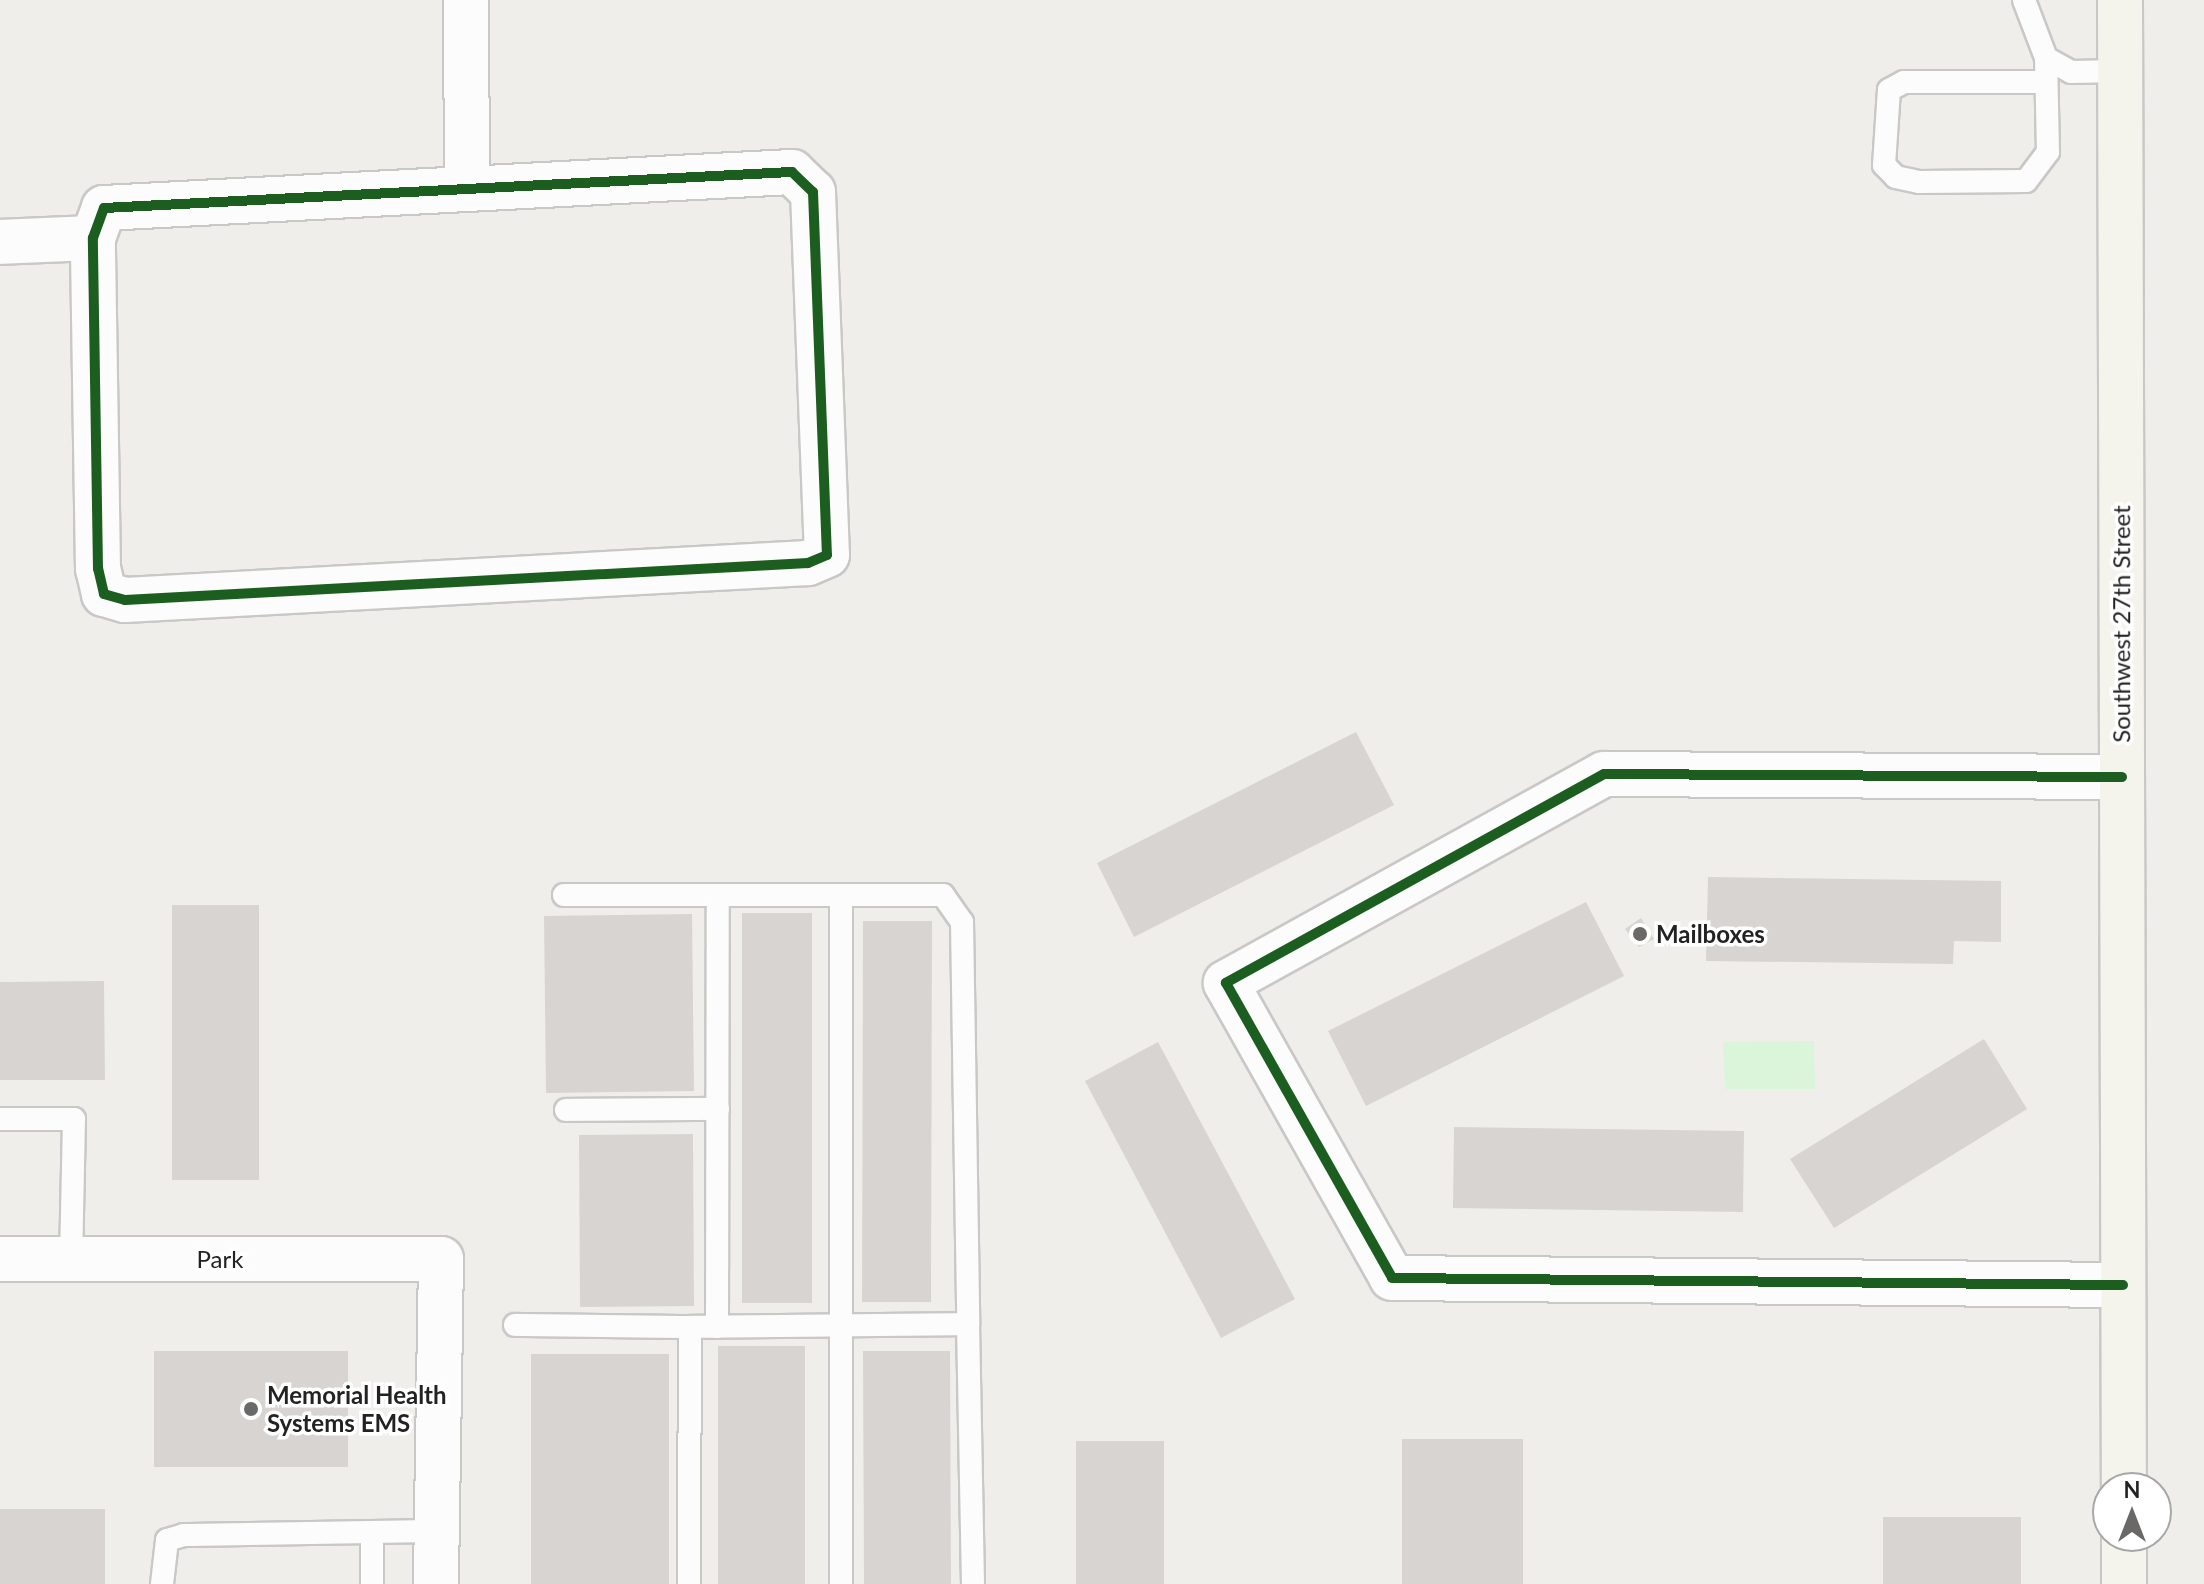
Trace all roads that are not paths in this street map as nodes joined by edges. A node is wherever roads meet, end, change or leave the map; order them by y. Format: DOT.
graph roads {
  1 [pos="466,0"];
  2 [pos="2024,0"];
  3 [pos="2120,0"];
  4 [pos="2046,58"];
  5 [pos="2120,71"];
  6 [pos="2046,82"];
  7 [pos="467,186"];
  8 [pos="93,238"];
  9 [pos="0,242"];
  10 [pos="2122,777"];
  11 [pos="564,895"];
  12 [pos="718,895"];
  13 [pos="841,895"];
  14 [pos="718,1109"];
  15 [pos="566,1110"];
  16 [pos="0,1119"];
  17 [pos="0,1259"];
  18 [pos="71,1259"];
  19 [pos="2123,1285"];
  20 [pos="968,1324"];
  21 [pos="515,1325"];
  22 [pos="690,1327"];
  23 [pos="717,1327"];
  24 [pos="841,1327"];
  25 [pos="2124,1472"];
  26 [pos="436,1531"];
  27 [pos="372,1534"];
  28 [pos="2124,1552"];
  29 [pos="162,1584"];
  30 [pos="372,1584"];
  31 [pos="436,1584"];
  32 [pos="689,1584"];
  33 [pos="841,1584"];
  34 [pos="973,1584"];
  35 [pos="2124,1584"];
  1 -- 7 [label="street"];
  2 -- 4 [label="lane"];
  3 -- 5 [label="street, Southwest 27th Street"];
  4 -- 5 [label="lane"];
  4 -- 6 [label="lane"];
  5 -- 10 [label="street, Southwest 27th Street"];
  6 -- 6 [label="lane"];
  7 -- 8 [label="street"];
  7 -- 8 [label="street"];
  8 -- 9 [label="street"];
  10 -- 19 [label="street, Southwest 27th Street"];
  10 -- 19 [label="street"];
  11 -- 12 [label="lane"];
  12 -- 13 [label="lane"];
  12 -- 14 [label="lane"];
  13 -- 20 [label="lane"];
  13 -- 24 [label="lane"];
  14 -- 15 [label="lane"];
  14 -- 23 [label="lane"];
  16 -- 18 [label="lane"];
  17 -- 18 [label="street, Park"];
  18 -- 26 [label="street, Park"];
  19 -- 25 [label="street, Southwest 27th Street"];
  20 -- 24 [label="lane"];
  20 -- 34 [label="lane"];
  21 -- 22 [label="lane"];
  22 -- 23 [label="lane"];
  22 -- 32 [label="lane"];
  23 -- 24 [label="lane"];
  24 -- 33 [label="lane"];
  26 -- 27 [label="lane"];
  26 -- 31 [label="street"];
  27 -- 29 [label="lane"];
  27 -- 30 [label="lane"];
  28 -- 35 [label="street"];
}
